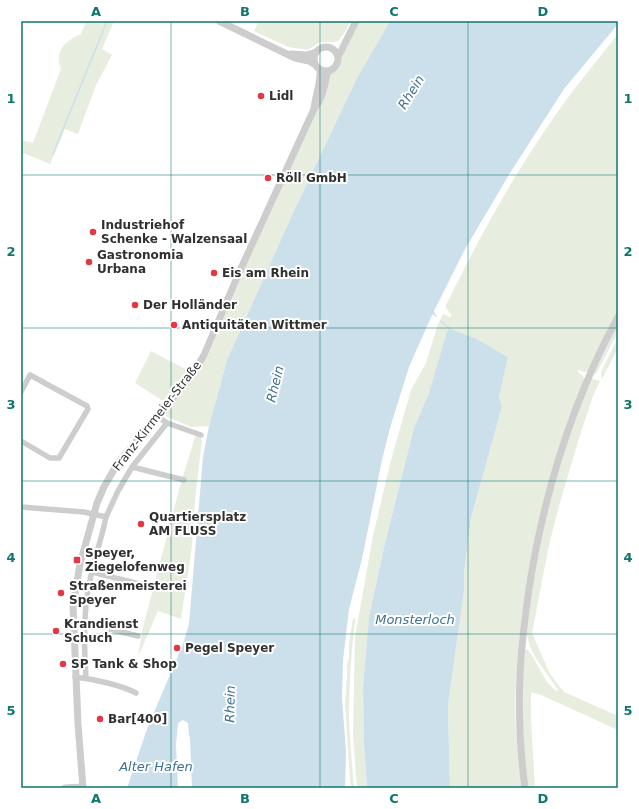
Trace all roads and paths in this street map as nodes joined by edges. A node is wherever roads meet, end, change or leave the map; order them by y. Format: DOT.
graph roads {
  1 [pos="219,21"];
  2 [pos="356,21"];
  3 [pos="349,36"];
  4 [pos="333,49"];
  5 [pos="316,52"];
  6 [pos="288,54"];
  7 [pos="338,57"];
  8 [pos="317,67"];
  9 [pos="329,72"];
  10 [pos="314,109"];
  11 [pos="618,317"];
  12 [pos="23,382"];
  13 [pos="21,392"];
  14 [pos="157,416"];
  15 [pos="167,423"];
  16 [pos="201,435"];
  17 [pos="21,441"];
  18 [pos="132,467"];
  19 [pos="184,480"];
  20 [pos="21,507"];
  21 [pos="94,514"];
  22 [pos="106,517"];
  23 [pos="92,572"];
  24 [pos="155,588"];
  25 [pos="84,623"];
  26 [pos="138,636"];
  27 [pos="75,677"];
  28 [pos="86,678"];
  29 [pos="136,692"];
  30 [pos="65,788"];
  31 [pos="83,788"];
  32 [pos="525,788"];
  1 -- 6 [label="street"];
  2 -- 3 [label="street, Franz-Kirrmeier-Straße"];
  3 -- 4 [label="street, Franz-Kirrmeier-Straße"];
  3 -- 7 [label="street, Franz-Kirrmeier-Straße"];
  4 -- 5 [label="street, Franz-Kirrmeier-Straße"];
  4 -- 7 [label="street"];
  5 -- 6 [label="street"];
  5 -- 8 [label="street, Franz-Kirrmeier-Straße"];
  6 -- 8 [label="street"];
  7 -- 9 [label="street, Franz-Kirrmeier-Straße"];
  8 -- 9 [label="street"];
  8 -- 10 [label="street, Franz-Kirrmeier-Straße"];
  9 -- 10 [label="street, Franz-Kirrmeier-Straße"];
  10 -- 14 [label="street, Franz-Kirrmeier-Straße"];
  11 -- 32 [label="street"];
  12 -- 13 [label="street"];
  12 -- 17 [label="street"];
  14 -- 15 [label="street"];
  14 -- 21 [label="street, Franz-Kirrmeier-Straße"];
  15 -- 16 [label="street"];
  15 -- 18 [label="street"];
  18 -- 19 [label="street"];
  18 -- 22 [label="street"];
  20 -- 21 [label="street"];
  21 -- 22 [label="street"];
  21 -- 27 [label="street, Franz-Kirrmeier-Straße"];
  22 -- 23 [label="street"];
  23 -- 24 [label="street"];
  23 -- 25 [label="street"];
  25 -- 26 [label="street"];
  25 -- 28 [label="street"];
  27 -- 28 [label="street"];
  27 -- 31 [label="street, Franz-Kirrmeier-Straße"];
  28 -- 29 [label="street"];
  30 -- 31 [label="street"];
}
